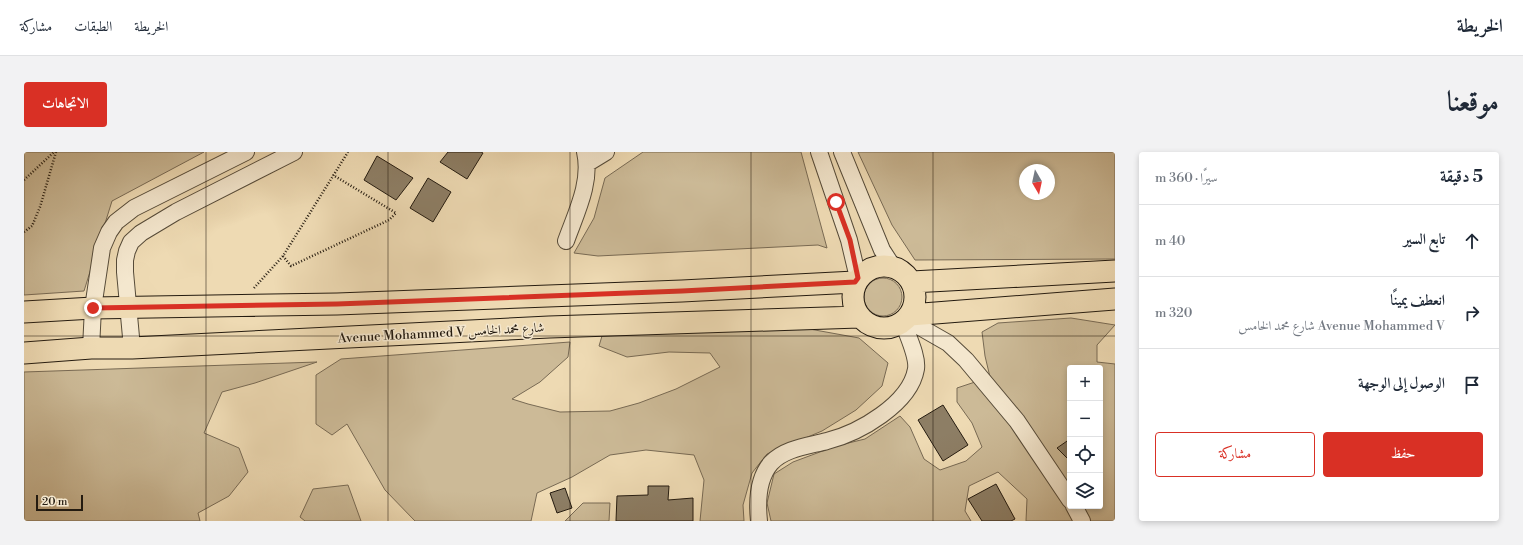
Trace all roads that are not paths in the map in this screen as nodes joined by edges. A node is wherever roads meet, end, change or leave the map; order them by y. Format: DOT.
graph roads {
  1 [pos="246,152"];
  2 [pos="294,152"];
  3 [pos="606,152"];
  4 [pos="818,152"];
  5 [pos="842,152"];
  6 [pos="587,157"];
  7 [pos="566,241"];
  8 [pos="893,267"];
  9 [pos="1115,271"];
  10 [pos="857,280"];
  11 [pos="912,282"];
  12 [pos="1115,299"];
  13 [pos="93,308"];
  14 [pos="128,308"];
  15 [pos="24,312"];
  16 [pos="859,317"];
  17 [pos="906,318"];
  18 [pos="91,348"];
  19 [pos="132,348"];
  20 [pos="24,353"];
  21 [pos="1067,496"];
  22 [pos="1076,509"];
  23 [pos="759,521"];
  24 [pos="1082,521"];
  1 -- 13 [label="street"];
  2 -- 14 [label="street"];
  3 -- 6 [label="street"];
  4 -- 10 [label="street"];
  5 -- 8 [label="street"];
  6 -- 7 [label="street"];
  8 -- 10 [label="main road"];
  8 -- 11 [label="main road"];
  9 -- 11 [label="main road"];
  10 -- 14 [label="main road"];
  10 -- 16 [label="main road"];
  11 -- 17 [label="main road"];
  12 -- 17 [label="main road"];
  13 -- 14 [label="main road"];
  13 -- 15 [label="main road"];
  13 -- 18 [label="street"];
  14 -- 19 [label="street"];
  16 -- 17 [label="main road"];
  16 -- 19 [label="main road, Avenue Mohammed V شارع محمد الخامس"];
  17 -- 21 [label="street"];
  17 -- 23 [label="street"];
  18 -- 19 [label="main road, Avenue Mohammed V شارع محمد الخامس"];
  18 -- 20 [label="main road, Avenue Mohammed V شارع محمد الخامس"];
  22 -- 24 [label="street"];
}
